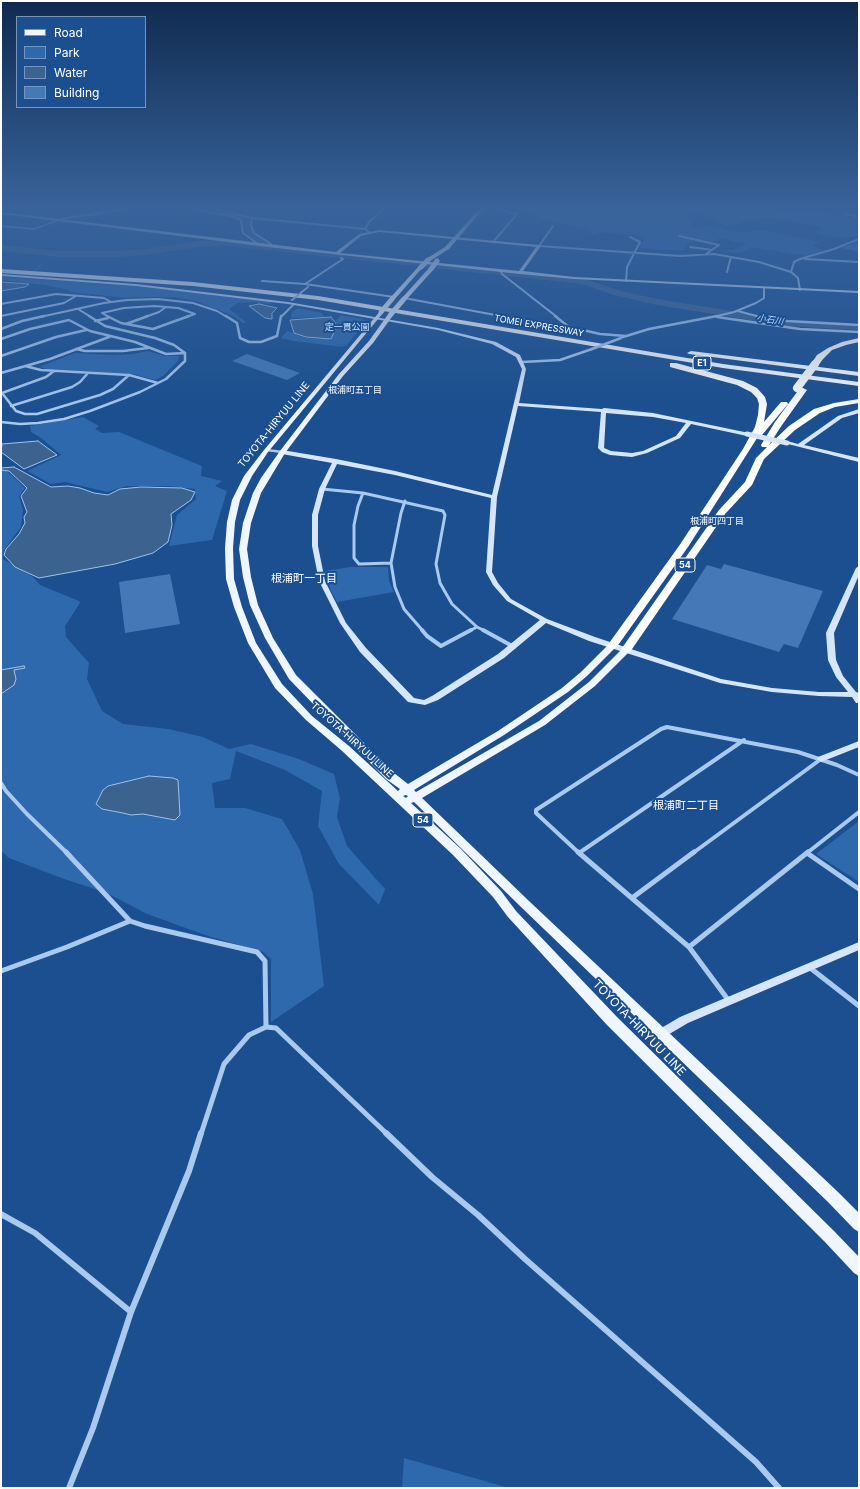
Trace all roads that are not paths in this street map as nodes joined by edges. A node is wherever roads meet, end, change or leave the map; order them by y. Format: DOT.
graph roads {
  1 [pos="21,276"];
  2 [pos="90,276"];
  3 [pos="157,276"];
  4 [pos="317,276"];
  5 [pos="412,276"];
  6 [pos="424,276"];
  7 [pos="507,276"];
  8 [pos="566,276"];
  9 [pos="626,276"];
  10 [pos="796,276"];
  11 [pos="262,281"];
  12 [pos="626,281"];
  13 [pos="305,284"];
  14 [pos="309,286"];
  15 [pos="764,288"];
  16 [pos="800,290"];
  17 [pos="859,292"];
  18 [pos="76,296"];
  19 [pos="393,298"];
  20 [pos="404,299"];
  21 [pos="111,302"];
  22 [pos="292,302"];
  23 [pos="1,304"];
  24 [pos="166,306"];
  25 [pos="78,309"];
  26 [pos="737,311"];
  27 [pos="378,315"];
  28 [pos="1,316"];
  29 [pos="715,317"];
  30 [pos="108,318"];
  31 [pos="30,320"];
  32 [pos="387,320"];
  33 [pos="95,321"];
  34 [pos="125,324"];
  35 [pos="859,325"];
  36 [pos="39,326"];
  37 [pos="570,327"];
  38 [pos="1,329"];
  39 [pos="86,330"];
  40 [pos="555,332"];
  41 [pos="859,332"];
  42 [pos="547,336"];
  43 [pos="626,336"];
  44 [pos="109,337"];
  45 [pos="1,339"];
  46 [pos="859,342"];
  47 [pos="149,347"];
  48 [pos="75,349"];
  49 [pos="184,353"];
  50 [pos="1,356"];
  51 [pos="522,362"];
  52 [pos="26,366"];
  53 [pos="54,371"];
  54 [pos="1,373"];
  55 [pos="88,373"];
  56 [pos="859,374"];
  57 [pos="129,375"];
  58 [pos="859,379"];
  59 [pos="158,383"];
  60 [pos="859,384"];
  61 [pos="800,389"];
  62 [pos="859,401"];
  63 [pos="517,404"];
  64 [pos="11,406"];
  65 [pos="604,410"];
  66 [pos="859,411"];
  67 [pos="1,422"];
  68 [pos="690,422"];
  69 [pos="752,442"];
  70 [pos="799,446"];
  71 [pos="267,450"];
  72 [pos="282,452"];
  73 [pos="760,458"];
  74 [pos="859,460"];
  75 [pos="336,462"];
  76 [pos="322,488"];
  77 [pos="363,493"];
  78 [pos="494,497"];
  79 [pos="405,501"];
  80 [pos="391,563"];
  81 [pos="859,568"];
  82 [pos="545,620"];
  83 [pos="477,627"];
  84 [pos="612,646"];
  85 [pos="514,647"];
  86 [pos="626,650"];
  87 [pos="856,695"];
  88 [pos="859,701"];
  89 [pos="744,740"];
  90 [pos="859,744"];
  91 [pos="821,759"];
  92 [pos="859,775"];
  93 [pos="1,783"];
  94 [pos="411,793"];
  95 [pos="400,800"];
  96 [pos="859,812"];
  97 [pos="579,853"];
  98 [pos="808,853"];
  99 [pos="859,889"];
  100 [pos="632,898"];
  101 [pos="130,921"];
  102 [pos="859,946"];
  103 [pos="689,947"];
  104 [pos="808,967"];
  105 [pos="1,971"];
  106 [pos="729,1001"];
  107 [pos="859,1006"];
  108 [pos="266,1027"];
  109 [pos="662,1033"];
  110 [pos="1,1214"];
  111 [pos="859,1224"];
  112 [pos="859,1268"];
  113 [pos="131,1312"];
  114 [pos="69,1488"];
  115 [pos="780,1488"];
  1 -- 22 [label="street"];
  2 -- 42 [label="highway, TOMEI EXPRESSWAY / E1"];
  3 -- 40 [label="highway, TOMEI EXPRESSWAY / E1"];
  4 -- 13 [label="street"];
  5 -- 19 [label="main road, 54, bridge"];
  6 -- 20 [label="main road, 54, bridge"];
  7 -- 37 [label="street"];
  8 -- 12 [label="street"];
  9 -- 12 [label="street"];
  10 -- 16 [label="street"];
  11 -- 13 [label="street"];
  12 -- 15 [label="street"];
  13 -- 14 [label="street"];
  14 -- 19 [label="street"];
  14 -- 22 [label="street, bridge"];
  15 -- 16 [label="street"];
  15 -- 26 [label="street"];
  16 -- 17 [label="street"];
  18 -- 21 [label="street"];
  18 -- 23 [label="street"];
  18 -- 28 [label="street"];
  19 -- 27 [label="main road, 54, bridge"];
  20 -- 32 [label="main road, TOYOTA-HIRYUU LINE / 54, bridge"];
  20 -- 37 [label="street"];
  21 -- 22 [label="street"];
  21 -- 25 [label="street"];
  22 -- 27 [label="street"];
  24 -- 30 [label="street"];
  24 -- 34 [label="street"];
  24 -- 34 [label="street"];
  25 -- 31 [label="street"];
  25 -- 33 [label="street"];
  26 -- 29 [label="street"];
  26 -- 35 [label="street"];
  27 -- 32 [label="street"];
  27 -- 71 [label="main road, TOYOTA-HIRYUU LINE / 54"];
  29 -- 41 [label="street"];
  29 -- 43 [label="street"];
  30 -- 33 [label="street"];
  30 -- 34 [label="street"];
  31 -- 36 [label="street"];
  31 -- 38 [label="street"];
  32 -- 51 [label="street"];
  32 -- 72 [label="main road, TOYOTA-HIRYUU LINE / 54"];
  33 -- 49 [label="street"];
  36 -- 39 [label="street"];
  36 -- 45 [label="street"];
  37 -- 43 [label="street"];
  39 -- 44 [label="street"];
  39 -- 50 [label="street"];
  40 -- 56 [label="highway"];
  40 -- 58 [label="highway, TOMEI EXPRESSWAY / E1"];
  42 -- 60 [label="highway, TOMEI EXPRESSWAY / E1"];
  42 -- 69 [label="highway"];
  43 -- 51 [label="street, bridge"];
  44 -- 47 [label="street"];
  44 -- 48 [label="street"];
  46 -- 61 [label="highway"];
  47 -- 48 [label="street"];
  47 -- 49 [label="street"];
  48 -- 52 [label="street"];
  49 -- 59 [label="street"];
  51 -- 63 [label="street"];
  52 -- 53 [label="street"];
  52 -- 54 [label="street"];
  53 -- 55 [label="street"];
  53 -- 64 [label="street"];
  55 -- 57 [label="street"];
  55 -- 64 [label="street"];
  57 -- 59 [label="street"];
  57 -- 64 [label="street"];
  59 -- 67 [label="street"];
  61 -- 69 [label="highway"];
  61 -- 73 [label="highway"];
  62 -- 73 [label="highway"];
  63 -- 65 [label="street"];
  63 -- 78 [label="street"];
  65 -- 68 [label="street"];
  65 -- 68 [label="street"];
  66 -- 70 [label="street"];
  68 -- 70 [label="street, bridge"];
  69 -- 84 [label="highway, 54"];
  70 -- 74 [label="street"];
  71 -- 72 [label="street"];
  71 -- 95 [label="main road, TOYOTA-HIRYUU LINE / 54"];
  72 -- 75 [label="street"];
  72 -- 94 [label="main road, TOYOTA-HIRYUU LINE / 54"];
  73 -- 86 [label="highway, 54"];
  75 -- 76 [label="street"];
  75 -- 78 [label="street"];
  76 -- 77 [label="street"];
  76 -- 85 [label="street"];
  77 -- 79 [label="street"];
  77 -- 80 [label="street"];
  78 -- 82 [label="street"];
  79 -- 80 [label="street"];
  79 -- 83 [label="street"];
  80 -- 83 [label="street"];
  81 -- 87 [label="street"];
  82 -- 84 [label="street"];
  82 -- 85 [label="street"];
  83 -- 85 [label="street"];
  84 -- 86 [label="street"];
  84 -- 94 [label="main road, 54"];
  86 -- 87 [label="street"];
  86 -- 94 [label="main road, 54"];
  87 -- 88 [label="street"];
  89 -- 91 [label="street"];
  89 -- 97 [label="street"];
  89 -- 97 [label="street"];
  90 -- 91 [label="street"];
  91 -- 92 [label="street"];
  91 -- 100 [label="street"];
  93 -- 101 [label="street"];
  94 -- 95 [label="main road, 54"];
  94 -- 109 [label="main road, TOYOTA-HIRYUU LINE / 54"];
  95 -- 112 [label="main road, TOYOTA-HIRYUU LINE / 54"];
  96 -- 98 [label="street"];
  97 -- 100 [label="street"];
  98 -- 99 [label="street"];
  98 -- 103 [label="street"];
  100 -- 103 [label="street"];
  101 -- 105 [label="street"];
  101 -- 108 [label="street"];
  102 -- 104 [label="street"];
  103 -- 106 [label="street"];
  104 -- 106 [label="street"];
  104 -- 107 [label="street"];
  106 -- 109 [label="street"];
  108 -- 113 [label="street"];
  108 -- 115 [label="street"];
  109 -- 111 [label="main road, TOYOTA-HIRYUU LINE / 54"];
  110 -- 113 [label="street"];
  113 -- 114 [label="street"];
}
